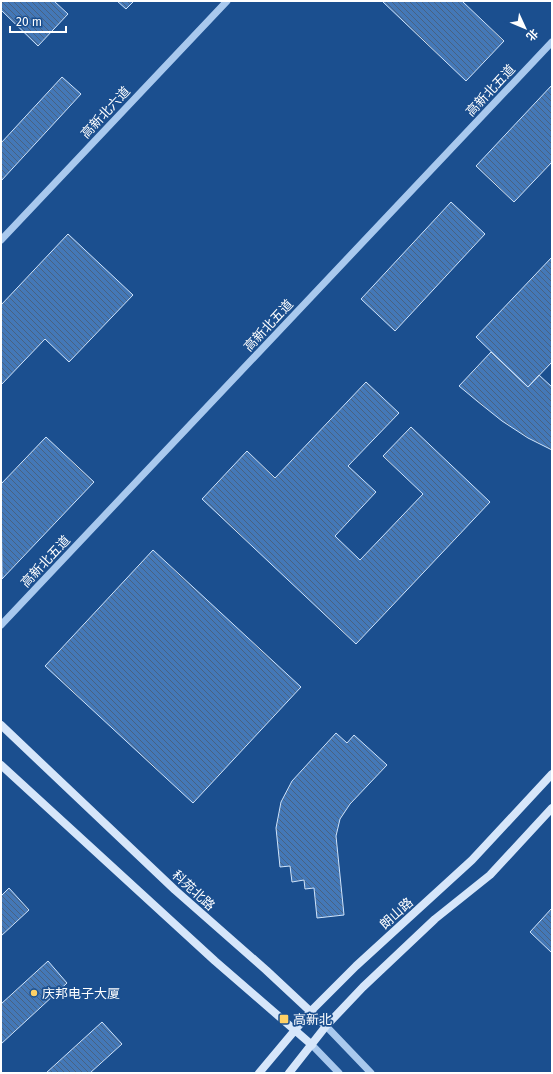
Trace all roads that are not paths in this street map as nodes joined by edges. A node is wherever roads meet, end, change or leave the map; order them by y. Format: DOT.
graph roads {
  1 [pos="227,1"];
  2 [pos="552,42"];
  3 [pos="1,240"];
  4 [pos="1,625"];
  5 [pos="1,725"];
  6 [pos="1,765"];
  7 [pos="552,774"];
  8 [pos="552,808"];
  9 [pos="311,1011"];
  10 [pos="326,1026"];
  11 [pos="295,1030"];
  12 [pos="312,1045"];
  13 [pos="259,1073"];
  14 [pos="289,1073"];
  15 [pos="339,1073"];
  16 [pos="371,1073"];
  1 -- 3 [label="street, 高新北六道"];
  2 -- 4 [label="street, 高新北五道"];
  5 -- 9 [label="main road, 科苑北路"];
  6 -- 11 [label="main road"];
  7 -- 9 [label="main road, 朗山路"];
  8 -- 10 [label="main road"];
  9 -- 10 [label="main road, 科苑北路"];
  9 -- 11 [label="main road, 朗山路"];
  10 -- 12 [label="main road"];
  10 -- 16 [label="street, 科苑北路"];
  11 -- 12 [label="main road"];
  11 -- 13 [label="main road, 朗山路"];
  12 -- 14 [label="main road"];
  12 -- 15 [label="street"];
}
